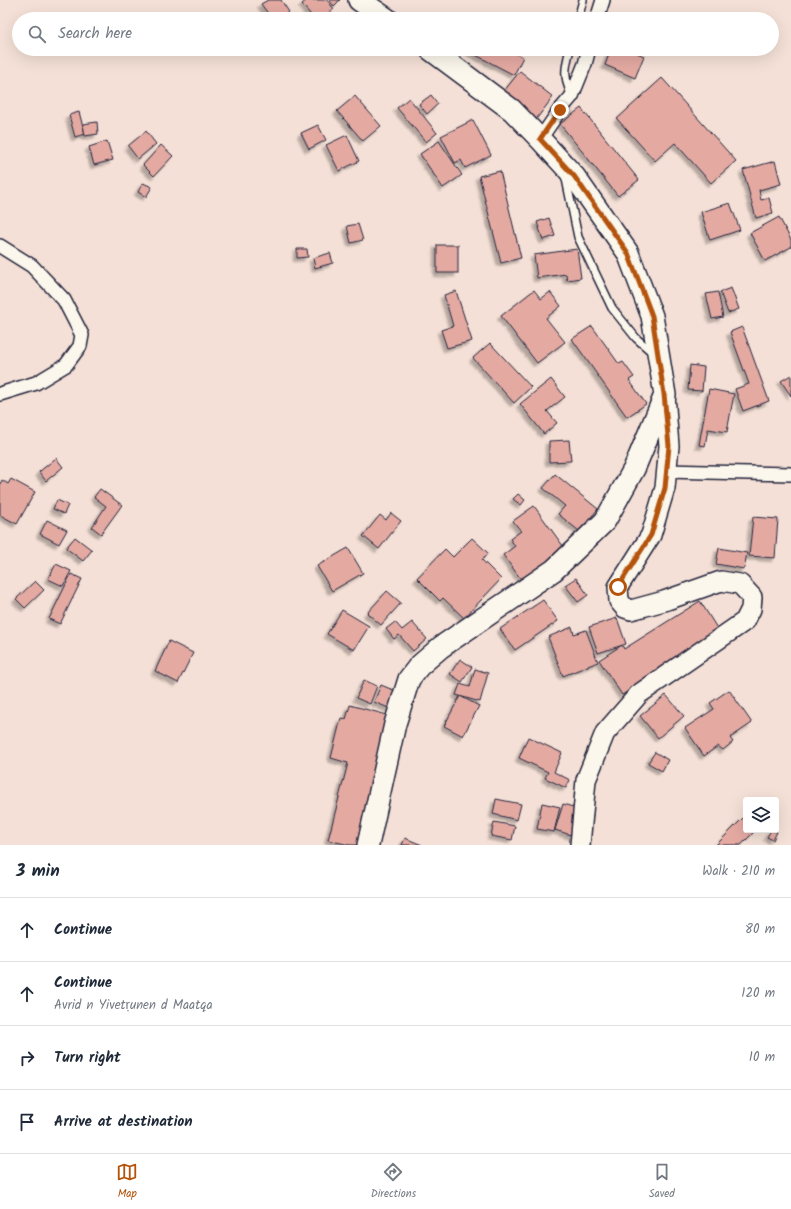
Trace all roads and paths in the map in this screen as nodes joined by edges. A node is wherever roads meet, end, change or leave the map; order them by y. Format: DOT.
graph roads {
  1 [pos="359,0"];
  2 [pos="583,0"];
  3 [pos="603,0"];
  4 [pos="377,12"];
  5 [pos="580,12"];
  6 [pos="599,12"];
  7 [pos="439,56"];
  8 [pos="568,56"];
  9 [pos="587,56"];
  10 [pos="572,96"];
  11 [pos="540,139"];
  12 [pos="563,164"];
  13 [pos="0,246"];
  14 [pos="659,359"];
  15 [pos="0,394"];
  16 [pos="664,394"];
  17 [pos="666,470"];
  18 [pos="791,474"];
  19 [pos="368,845"];
  20 [pos="580,845"];
  1 -- 4 [label="main road"];
  2 -- 5 [label="lane"];
  3 -- 6 [label="street"];
  7 -- 11 [label="main road"];
  8 -- 10 [label="lane"];
  9 -- 10 [label="street"];
  10 -- 11 [label="street"];
  11 -- 12 [label="main road"];
  12 -- 14 [label="main road"];
  12 -- 14 [label="lane"];
  13 -- 15 [label="street"];
  14 -- 16 [label="main road"];
  16 -- 17 [label="street"];
  16 -- 19 [label="main road"];
  17 -- 18 [label="street"];
  17 -- 20 [label="street"];
}
